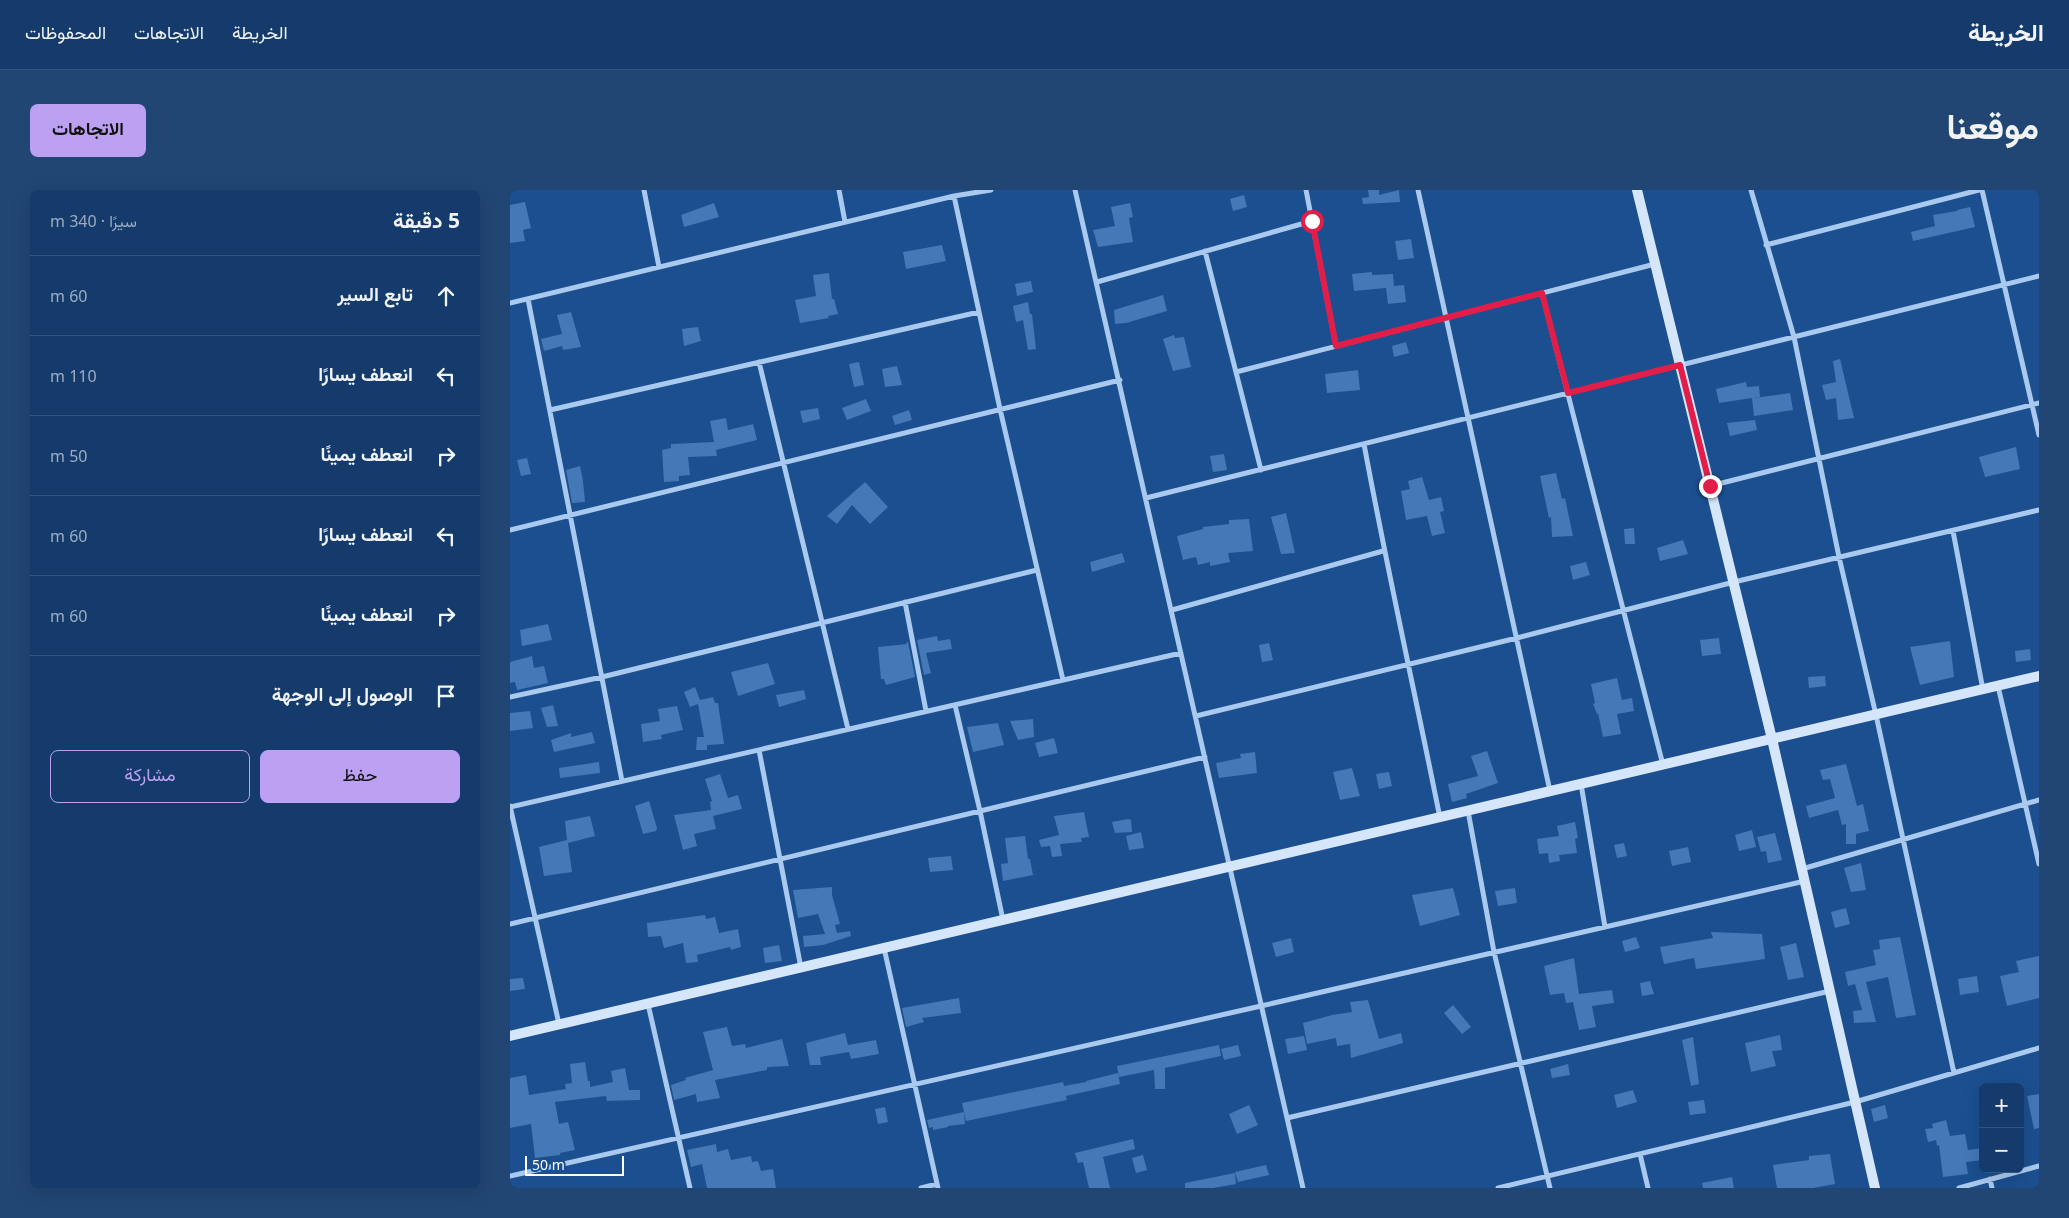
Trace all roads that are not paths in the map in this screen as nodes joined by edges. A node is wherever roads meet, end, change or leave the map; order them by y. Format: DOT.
graph roads {
  1 [pos="644,190"];
  2 [pos="839,190"];
  3 [pos="991,190"];
  4 [pos="1076,190"];
  5 [pos="1306,190"];
  6 [pos="1418,190"];
  7 [pos="1637,190"];
  8 [pos="1750,190"];
  9 [pos="1980,190"];
  10 [pos="954,196"];
  11 [pos="1312,221"];
  12 [pos="845,222"];
  13 [pos="1766,245"];
  14 [pos="1205,251"];
  15 [pos="1655,264"];
  16 [pos="659,267"];
  17 [pos="2039,276"];
  18 [pos="1097,282"];
  19 [pos="2003,285"];
  20 [pos="1542,293"];
  21 [pos="528,299"];
  22 [pos="510,303"];
  23 [pos="979,312"];
  24 [pos="1447,318"];
  25 [pos="1794,337"];
  26 [pos="1336,346"];
  27 [pos="758,362"];
  28 [pos="1680,365"];
  29 [pos="1236,372"];
  30 [pos="1120,380"];
  31 [pos="1568,393"];
  32 [pos="2039,403"];
  33 [pos="2032,405"];
  34 [pos="550,410"];
  35 [pos="1000,410"];
  36 [pos="1469,418"];
  37 [pos="2039,435"];
  38 [pos="1364,444"];
  39 [pos="1819,458"];
  40 [pos="783,462"];
  41 [pos="1261,470"];
  42 [pos="1710,486"];
  43 [pos="1146,498"];
  44 [pos="2039,510"];
  45 [pos="570,514"];
  46 [pos="510,530"];
  47 [pos="1952,530"];
  48 [pos="1383,551"];
  49 [pos="1839,557"];
  50 [pos="1037,570"];
  51 [pos="1734,582"];
  52 [pos="905,602"];
  53 [pos="1172,610"];
  54 [pos="1624,611"];
  55 [pos="822,623"];
  56 [pos="1517,638"];
  57 [pos="1182,653"];
  58 [pos="1409,664"];
  59 [pos="2039,676"];
  60 [pos="602,677"];
  61 [pos="1063,680"];
  62 [pos="1998,686"];
  63 [pos="1983,690"];
  64 [pos="510,698"];
  65 [pos="955,705"];
  66 [pos="926,711"];
  67 [pos="1876,715"];
  68 [pos="1196,716"];
  69 [pos="848,729"];
  70 [pos="1772,739"];
  71 [pos="758,750"];
  72 [pos="1205,757"];
  73 [pos="1663,765"];
  74 [pos="622,781"];
  75 [pos="1581,784"];
  76 [pos="1550,792"];
  77 [pos="2039,800"];
  78 [pos="2025,804"];
  79 [pos="510,806"];
  80 [pos="980,811"];
  81 [pos="1468,811"];
  82 [pos="1440,818"];
  83 [pos="1903,839"];
  84 [pos="780,859"];
  85 [pos="2039,864"];
  86 [pos="1230,867"];
  87 [pos="1802,869"];
  88 [pos="1805,881"];
  89 [pos="535,918"];
  90 [pos="1003,920"];
  91 [pos="510,924"];
  92 [pos="1605,927"];
  93 [pos="884,948"];
  94 [pos="1494,952"];
  95 [pos="801,968"];
  96 [pos="1830,992"];
  97 [pos="648,1004"];
  98 [pos="1262,1006"];
  99 [pos="559,1025"];
  100 [pos="510,1036"];
  101 [pos="2039,1048"];
  102 [pos="1520,1063"];
  103 [pos="1954,1073"];
  104 [pos="914,1085"];
  105 [pos="1855,1102"];
  106 [pos="1287,1118"];
  107 [pos="679,1138"];
  108 [pos="1640,1154"];
  109 [pos="2039,1166"];
  110 [pos="510,1176"];
  111 [pos="1547,1176"];
  112 [pos="1990,1179"];
  113 [pos="937,1186"];
  114 [pos="690,1188"];
  115 [pos="921,1188"];
  116 [pos="1302,1188"];
  117 [pos="1498,1188"];
  118 [pos="1550,1188"];
  119 [pos="1648,1188"];
  120 [pos="1875,1188"];
  121 [pos="1959,1188"];
  122 [pos="1992,1188"];
  1 -- 16 [label="street"];
  2 -- 12 [label="street"];
  3 -- 10 [label="street"];
  4 -- 18 [label="street"];
  5 -- 11 [label="street"];
  6 -- 24 [label="street"];
  7 -- 15 [label="street"];
  8 -- 13 [label="street"];
  9 -- 13 [label="street"];
  9 -- 19 [label="street"];
  10 -- 12 [label="street"];
  10 -- 23 [label="street"];
  11 -- 14 [label="street"];
  11 -- 26 [label="street"];
  12 -- 16 [label="street"];
  13 -- 25 [label="street"];
  14 -- 18 [label="street"];
  14 -- 29 [label="street"];
  15 -- 20 [label="street"];
  15 -- 28 [label="street"];
  16 -- 21 [label="street"];
  17 -- 19 [label="street"];
  18 -- 30 [label="street"];
  19 -- 25 [label="street"];
  19 -- 33 [label="street"];
  20 -- 24 [label="street"];
  20 -- 31 [label="street"];
  21 -- 22 [label="street"];
  21 -- 34 [label="street"];
  23 -- 27 [label="street"];
  23 -- 35 [label="street"];
  24 -- 26 [label="street"];
  24 -- 36 [label="street"];
  25 -- 28 [label="street"];
  25 -- 39 [label="street"];
  26 -- 29 [label="street"];
  27 -- 34 [label="street"];
  27 -- 40 [label="street"];
  28 -- 31 [label="street"];
  28 -- 42 [label="street"];
  29 -- 41 [label="street"];
  30 -- 35 [label="street"];
  30 -- 43 [label="street"];
  31 -- 36 [label="street"];
  31 -- 54 [label="street"];
  32 -- 33 [label="street"];
  33 -- 37 [label="street"];
  33 -- 39 [label="street"];
  34 -- 45 [label="street"];
  35 -- 40 [label="street"];
  35 -- 50 [label="street"];
  36 -- 38 [label="street"];
  36 -- 56 [label="street"];
  38 -- 41 [label="street"];
  38 -- 48 [label="street"];
  39 -- 42 [label="street"];
  39 -- 49 [label="street"];
  40 -- 45 [label="street"];
  40 -- 55 [label="street"];
  41 -- 43 [label="street"];
  42 -- 51 [label="street"];
  43 -- 53 [label="street"];
  44 -- 47 [label="street"];
  45 -- 46 [label="street"];
  45 -- 60 [label="street"];
  47 -- 49 [label="street"];
  47 -- 63 [label="street"];
  48 -- 53 [label="street"];
  48 -- 58 [label="street"];
  49 -- 51 [label="street"];
  49 -- 67 [label="street"];
  50 -- 52 [label="street"];
  50 -- 61 [label="street"];
  51 -- 54 [label="street"];
  51 -- 70 [label="street"];
  52 -- 55 [label="street"];
  52 -- 66 [label="street"];
  53 -- 57 [label="street"];
  54 -- 56 [label="street"];
  54 -- 73 [label="street"];
  55 -- 60 [label="street"];
  55 -- 69 [label="street"];
  56 -- 58 [label="street"];
  56 -- 76 [label="street"];
  57 -- 61 [label="street"];
  57 -- 68 [label="street"];
  58 -- 68 [label="street"];
  58 -- 82 [label="street"];
  59 -- 62 [label="street"];
  60 -- 64 [label="street"];
  60 -- 74 [label="street"];
  61 -- 65 [label="street"];
  62 -- 63 [label="street"];
  62 -- 78 [label="street"];
  63 -- 67 [label="street"];
  65 -- 66 [label="street"];
  65 -- 80 [label="street"];
  66 -- 69 [label="street"];
  67 -- 70 [label="street"];
  67 -- 83 [label="street"];
  68 -- 72 [label="street"];
  69 -- 71 [label="street"];
  70 -- 73 [label="street"];
  70 -- 87 [label="street"];
  71 -- 74 [label="street"];
  71 -- 84 [label="street"];
  72 -- 80 [label="street"];
  72 -- 86 [label="street"];
  73 -- 75 [label="street"];
  74 -- 79 [label="street"];
  75 -- 76 [label="street"];
  75 -- 92 [label="street"];
  76 -- 81 [label="street"];
  77 -- 78 [label="street"];
  78 -- 83 [label="street"];
  78 -- 85 [label="street"];
  79 -- 89 [label="street"];
  80 -- 84 [label="street"];
  80 -- 90 [label="street"];
  81 -- 82 [label="street"];
  81 -- 94 [label="street"];
  82 -- 86 [label="street"];
  83 -- 87 [label="street"];
  83 -- 103 [label="street"];
  84 -- 89 [label="street"];
  84 -- 95 [label="street"];
  86 -- 90 [label="street"];
  86 -- 98 [label="street"];
  87 -- 88 [label="street"];
  88 -- 92 [label="street"];
  88 -- 96 [label="street"];
  89 -- 91 [label="street"];
  89 -- 99 [label="street"];
  90 -- 93 [label="street"];
  92 -- 94 [label="street"];
  93 -- 95 [label="street"];
  93 -- 104 [label="street"];
  94 -- 98 [label="street"];
  94 -- 102 [label="street"];
  95 -- 97 [label="street"];
  96 -- 102 [label="street"];
  96 -- 105 [label="street"];
  97 -- 99 [label="street"];
  97 -- 107 [label="street"];
  98 -- 104 [label="street"];
  98 -- 106 [label="street"];
  99 -- 100 [label="street"];
  101 -- 103 [label="street"];
  102 -- 106 [label="street"];
  102 -- 111 [label="street"];
  103 -- 105 [label="street"];
  104 -- 107 [label="street"];
  104 -- 113 [label="street"];
  105 -- 108 [label="street"];
  105 -- 120 [label="street"];
  106 -- 116 [label="street"];
  107 -- 110 [label="street"];
  107 -- 114 [label="street"];
  108 -- 111 [label="street"];
  108 -- 119 [label="street"];
  109 -- 112 [label="street"];
  111 -- 117 [label="street"];
  111 -- 118 [label="street"];
  112 -- 121 [label="street"];
  112 -- 122 [label="street"];
  113 -- 115 [label="street"];
}
